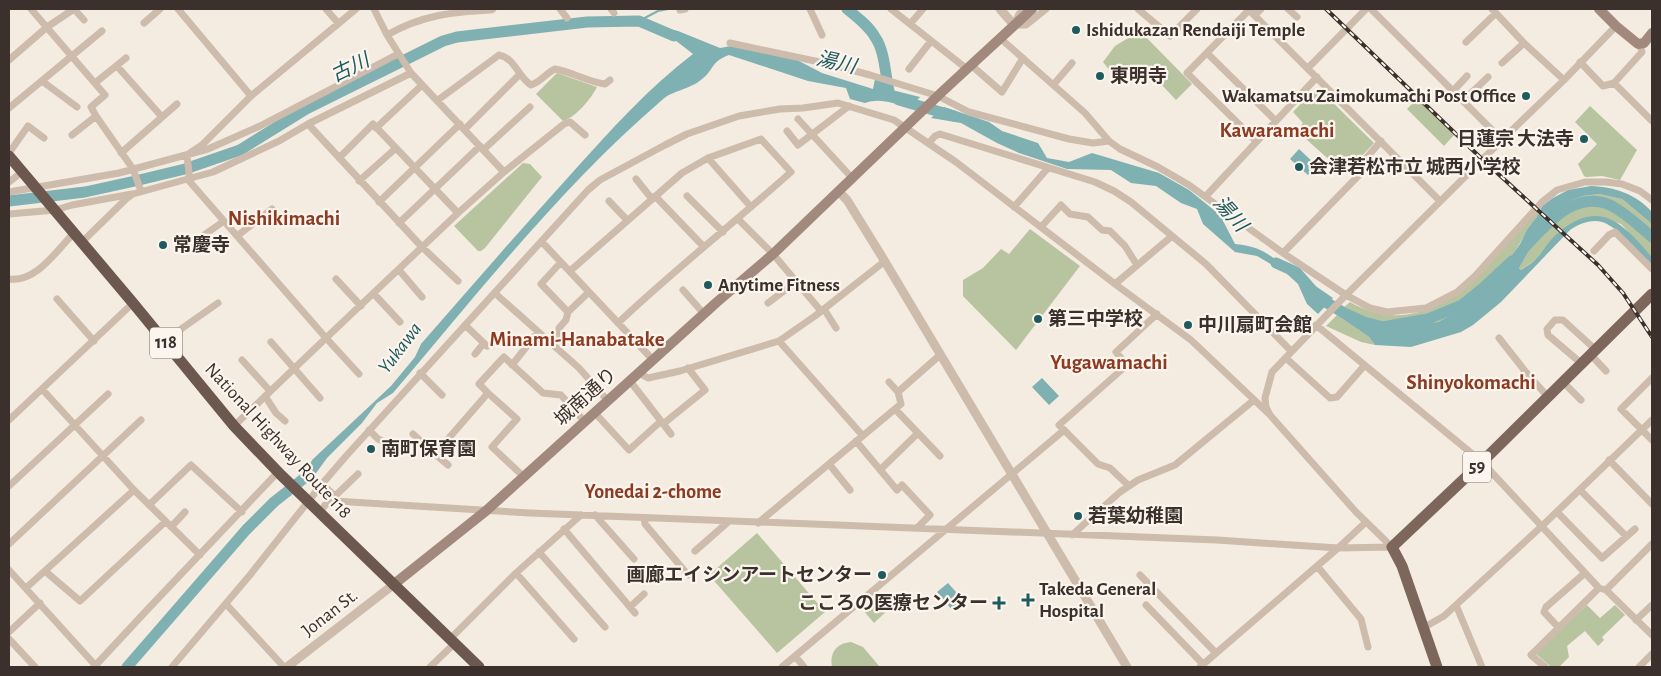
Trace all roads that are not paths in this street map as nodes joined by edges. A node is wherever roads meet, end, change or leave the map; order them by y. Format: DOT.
graph roads {
  1 [pos="31,9"];
  2 [pos="160,9"];
  3 [pos="178,9"];
  4 [pos="326,9"];
  5 [pos="356,9"];
  6 [pos="374,9"];
  7 [pos="493,9"];
  8 [pos="560,9"];
  9 [pos="810,9"];
  10 [pos="891,9"];
  11 [pos="923,9"];
  12 [pos="1000,9"];
  13 [pos="1025,9"];
  14 [pos="1032,9"];
  15 [pos="1046,9"];
  16 [pos="1138,9"];
  17 [pos="1197,9"];
  18 [pos="1261,9"];
  19 [pos="1288,9"];
  20 [pos="1366,9"];
  21 [pos="1371,9"];
  22 [pos="1599,9"];
  23 [pos="1251,11"];
  24 [pos="1494,11"];
  25 [pos="1297,17"];
  26 [pos="567,18"];
  27 [pos="84,20"];
  28 [pos="144,23"];
  29 [pos="338,23"];
  30 [pos="910,24"];
  31 [pos="1014,25"];
  32 [pos="1616,26"];
  33 [pos="48,28"];
  34 [pos="102,31"];
  35 [pos="1652,33"];
  36 [pos="387,35"];
  37 [pos="822,35"];
  38 [pos="1000,38"];
  39 [pos="931,41"];
  40 [pos="1466,42"];
  41 [pos="730,43"];
  42 [pos="1524,44"];
  43 [pos="1640,44"];
  44 [pos="1207,53"];
  45 [pos="398,54"];
  46 [pos="72,56"];
  47 [pos="126,58"];
  48 [pos="1023,58"];
  49 [pos="9,60"];
  50 [pos="1580,62"];
  51 [pos="1072,63"];
  52 [pos="1502,63"];
  53 [pos="117,66"];
  54 [pos="969,67"];
  55 [pos="1308,68"];
  56 [pos="909,69"];
  57 [pos="411,73"];
  58 [pos="520,74"];
  59 [pos="1467,76"];
  60 [pos="1317,77"];
  61 [pos="1488,77"];
  62 [pos="610,80"];
  63 [pos="1564,80"];
  64 [pos="42,81"];
  65 [pos="95,83"];
  66 [pos="1614,83"];
  67 [pos="1054,84"];
  68 [pos="422,85"];
  69 [pos="1453,91"];
  70 [pos="251,96"];
  71 [pos="938,96"];
  72 [pos="438,100"];
  73 [pos="1463,101"];
  74 [pos="177,104"];
  75 [pos="849,106"];
  76 [pos="77,107"];
  77 [pos="530,107"];
  78 [pos="9,108"];
  79 [pos="96,116"];
  80 [pos="162,117"];
  81 [pos="798,119"];
  82 [pos="1276,121"];
  83 [pos="1652,121"];
  84 [pos="308,124"];
  85 [pos="462,127"];
  86 [pos="376,128"];
  87 [pos="906,128"];
  88 [pos="787,131"];
  89 [pos="812,134"];
  90 [pos="72,135"];
  91 [pos="585,135"];
  92 [pos="44,138"];
  93 [pos="1502,140"];
  94 [pos="1109,141"];
  95 [pos="1256,141"];
  96 [pos="1381,142"];
  97 [pos="928,143"];
  98 [pos="396,148"];
  99 [pos="481,148"];
  100 [pos="121,152"];
  101 [pos="9,154"];
  102 [pos="187,155"];
  103 [pos="338,158"];
  104 [pos="708,158"];
  105 [pos="415,168"];
  106 [pos="1048,168"];
  107 [pos="132,169"];
  108 [pos="22,172"];
  109 [pos="504,172"];
  110 [pos="190,179"];
  111 [pos="636,179"];
  112 [pos="853,179"];
  113 [pos="359,181"];
  114 [pos="9,182"];
  115 [pos="36,188"];
  116 [pos="435,189"];
  117 [pos="9,192"];
  118 [pos="840,192"];
  119 [pos="137,193"];
  120 [pos="687,196"];
  121 [pos="1206,196"];
  122 [pos="654,197"];
  123 [pos="1438,199"];
  124 [pos="609,200"];
  125 [pos="1652,200"];
  126 [pos="379,202"];
  127 [pos="751,207"];
  128 [pos="1014,207"];
  129 [pos="54,209"];
  130 [pos="272,209"];
  131 [pos="458,213"];
  132 [pos="9,214"];
  133 [pos="738,219"];
  134 [pos="627,220"];
  135 [pos="224,221"];
  136 [pos="399,223"];
  137 [pos="1041,227"];
  138 [pos="723,232"];
  139 [pos="74,233"];
  140 [pos="237,236"];
  141 [pos="1172,236"];
  142 [pos="542,242"];
  143 [pos="82,243"];
  144 [pos="187,247"];
  145 [pos="422,247"];
  146 [pos="704,247"];
  147 [pos="1594,251"];
  148 [pos="1283,253"];
  149 [pos="774,254"];
  150 [pos="885,261"];
  151 [pos="561,262"];
  152 [pos="1137,265"];
  153 [pos="1652,269"];
  154 [pos="399,270"];
  155 [pos="570,271"];
  156 [pos="9,279"];
  157 [pos="336,279"];
  158 [pos="458,281"];
  159 [pos="797,281"];
  160 [pos="1115,284"];
  161 [pos="683,290"];
  162 [pos="589,292"];
  163 [pos="374,294"];
  164 [pos="1652,294"];
  165 [pos="497,295"];
  166 [pos="1345,296"];
  167 [pos="422,297"];
  168 [pos="57,299"];
  169 [pos="133,303"];
  170 [pos="218,303"];
  171 [pos="768,303"];
  172 [pos="361,306"];
  173 [pos="822,310"];
  174 [pos="568,312"];
  175 [pos="704,314"];
  176 [pos="1157,314"];
  177 [pos="400,322"];
  178 [pos="618,323"];
  179 [pos="1317,324"];
  180 [pos="464,325"];
  181 [pos="836,328"];
  182 [pos="538,332"];
  183 [pos="326,338"];
  184 [pos="1499,338"];
  185 [pos="779,340"];
  186 [pos="94,341"];
  187 [pos="164,341"];
  188 [pos="271,342"];
  189 [pos="552,344"];
  190 [pos="1291,351"];
  191 [pos="1594,353"];
  192 [pos="475,354"];
  193 [pos="940,355"];
  194 [pos="1287,359"];
  195 [pos="242,360"];
  196 [pos="653,360"];
  197 [pos="1582,364"];
  198 [pos="512,365"];
  199 [pos="1364,366"];
  200 [pos="688,368"];
  201 [pos="293,369"];
  202 [pos="1606,371"];
  203 [pos="420,373"];
  204 [pos="639,373"];
  205 [pos="359,374"];
  206 [pos="1652,378"];
  207 [pos="630,382"];
  208 [pos="889,382"];
  209 [pos="1563,382"];
  210 [pos="42,389"];
  211 [pos="898,392"];
  212 [pos="488,393"];
  213 [pos="108,394"];
  214 [pos="267,394"];
  215 [pos="1266,394"];
  216 [pos="442,395"];
  217 [pos="1548,397"];
  218 [pos="320,398"];
  219 [pos="1252,398"];
  220 [pos="1581,400"];
  221 [pos="608,401"];
  222 [pos="895,409"];
  223 [pos="595,413"];
  224 [pos="1268,413"];
  225 [pos="9,418"];
  226 [pos="141,420"];
  227 [pos="1652,420"];
  228 [pos="285,421"];
  229 [pos="585,422"];
  230 [pos="662,422"];
  231 [pos="75,425"];
  232 [pos="234,426"];
  233 [pos="369,430"];
  234 [pos="1642,430"];
  235 [pos="1064,431"];
  236 [pos="918,433"];
  237 [pos="413,434"];
  238 [pos="670,434"];
  239 [pos="863,436"];
  240 [pos="1652,440"];
  241 [pos="856,441"];
  242 [pos="398,448"];
  243 [pos="434,454"];
  244 [pos="104,456"];
  245 [pos="940,456"];
  246 [pos="1609,460"];
  247 [pos="1482,462"];
  248 [pos="829,464"];
  249 [pos="448,465"];
  250 [pos="880,470"];
  251 [pos="280,474"];
  252 [pos="358,474"];
  253 [pos="1012,474"];
  254 [pos="523,476"];
  255 [pos="322,484"];
  256 [pos="9,486"];
  257 [pos="1129,486"];
  258 [pos="134,490"];
  259 [pos="850,490"];
  260 [pos="1580,490"];
  261 [pos="335,498"];
  262 [pos="308,501"];
  263 [pos="1652,504"];
  264 [pos="149,505"];
  265 [pos="487,510"];
  266 [pos="185,512"];
  267 [pos="242,512"];
  268 [pos="1557,512"];
  269 [pos="320,513"];
  270 [pos="581,515"];
  271 [pos="595,515"];
  272 [pos="644,518"];
  273 [pos="728,522"];
  274 [pos="1366,522"];
  275 [pos="758,523"];
  276 [pos="168,524"];
  277 [pos="1542,526"];
  278 [pos="917,528"];
  279 [pos="564,529"];
  280 [pos="1634,529"];
  281 [pos="947,530"];
  282 [pos="1047,533"];
  283 [pos="1072,535"];
  284 [pos="1626,536"];
  285 [pos="9,544"];
  286 [pos="1652,544"];
  287 [pos="1392,547"];
  288 [pos="1338,548"];
  289 [pos="695,551"];
  290 [pos="540,552"];
  291 [pos="200,555"];
  292 [pos="634,559"];
  293 [pos="1317,566"];
  294 [pos="45,571"];
  295 [pos="1585,573"];
  296 [pos="10,574"];
  297 [pos="516,574"];
  298 [pos="688,575"];
  299 [pos="1140,575"];
  300 [pos="393,585"];
  301 [pos="26,588"];
  302 [pos="1602,589"];
  303 [pos="644,594"];
  304 [pos="40,604"];
  305 [pos="226,604"];
  306 [pos="1146,605"];
  307 [pos="1456,605"];
  308 [pos="1652,605"];
  309 [pos="1636,620"];
  310 [pos="605,627"];
  311 [pos="1423,628"];
  312 [pos="1558,628"];
  313 [pos="9,632"];
  314 [pos="1652,635"];
  315 [pos="9,639"];
  316 [pos="574,639"];
  317 [pos="452,641"];
  318 [pos="1368,647"];
  319 [pos="1216,653"];
  320 [pos="1652,654"];
  321 [pos="795,656"];
  322 [pos="33,664"];
  323 [pos="95,666"];
  324 [pos="1201,666"];
  325 [pos="24,667"];
  326 [pos="172,667"];
  327 [pos="286,667"];
  328 [pos="430,667"];
  329 [pos="479,667"];
  330 [pos="782,667"];
  331 [pos="804,667"];
  332 [pos="1127,667"];
  333 [pos="1438,667"];
  334 [pos="1482,667"];
  335 [pos="1545,667"];
  336 [pos="1639,667"];
  1 -- 33 [label="street"];
  2 -- 28 [label="street"];
  3 -- 70 [label="street"];
  4 -- 29 [label="street"];
  5 -- 29 [label="street"];
  6 -- 36 [label="street"];
  7 -- 36 [label="street"];
  8 -- 26 [label="street"];
  9 -- 37 [label="street"];
  10 -- 30 [label="street"];
  11 -- 30 [label="street"];
  12 -- 31 [label="street"];
  13 -- 31 [label="street"];
  14 -- 31 [label="main road"];
  15 -- 31 [label="street"];
  16 -- 17 [label="street"];
  18 -- 23 [label="street"];
  19 -- 25 [label="street"];
  20 -- 55 [label="street"];
  21 -- 69 [label="street"];
  22 -- 32 [label="main road"];
  23 -- 44 [label="street"];
  23 -- 55 [label="street"];
  24 -- 40 [label="street"];
  24 -- 42 [label="street"];
  27 -- 33 [label="street"];
  29 -- 70 [label="street"];
  30 -- 39 [label="street"];
  31 -- 38 [label="main road"];
  32 -- 43 [label="main road"];
  32 -- 50 [label="street"];
  33 -- 46 [label="street"];
  33 -- 49 [label="street"];
  34 -- 46 [label="street"];
  35 -- 43 [label="main road"];
  36 -- 45 [label="street"];
  38 -- 48 [label="street"];
  38 -- 54 [label="main road"];
  39 -- 54 [label="street"];
  39 -- 56 [label="street"];
  41 -- 71 [label="street"];
  42 -- 52 [label="street"];
  42 -- 63 [label="street"];
  43 -- 66 [label="street"];
  44 -- 82 [label="street"];
  44 -- 95 [label="street"];
  45 -- 57 [label="street"];
  45 -- 102 [label="street"];
  46 -- 64 [label="street"];
  46 -- 65 [label="street"];
  47 -- 53 [label="street"];
  48 -- 54 [label="street"];
  48 -- 67 [label="street"];
  50 -- 63 [label="street"];
  50 -- 66 [label="street"];
  51 -- 67 [label="street"];
  53 -- 65 [label="street"];
  53 -- 80 [label="street"];
  54 -- 71 [label="main road"];
  55 -- 60 [label="street"];
  57 -- 68 [label="street"];
  57 -- 84 [label="street"];
  58 -- 62 [label="street"];
  58 -- 72 [label="street"];
  58 -- 85 [label="street"];
  59 -- 69 [label="street"];
  60 -- 82 [label="street"];
  60 -- 96 [label="street"];
  61 -- 73 [label="street"];
  63 -- 93 [label="street"];
  64 -- 76 [label="street"];
  64 -- 78 [label="street"];
  65 -- 79 [label="street"];
  66 -- 83 [label="street"];
  67 -- 94 [label="street"];
  68 -- 72 [label="street"];
  68 -- 86 [label="street"];
  69 -- 73 [label="street"];
  70 -- 102 [label="street"];
  71 -- 87 [label="main road, 城南通り"];
  71 -- 94 [label="street"];
  72 -- 85 [label="street"];
  73 -- 93 [label="street"];
  74 -- 80 [label="street"];
  75 -- 87 [label="street"];
  75 -- 89 [label="street"];
  75 -- 142 [label="street"];
  77 -- 99 [label="street"];
  79 -- 90 [label="street"];
  79 -- 100 [label="street"];
  80 -- 100 [label="street"];
  81 -- 89 [label="street"];
  82 -- 95 [label="street"];
  84 -- 103 [label="street"];
  84 -- 110 [label="street"];
  85 -- 99 [label="street"];
  85 -- 105 [label="street"];
  86 -- 98 [label="street"];
  86 -- 103 [label="street"];
  87 -- 97 [label="street"];
  87 -- 112 [label="main road, 城南通り"];
  88 -- 89 [label="street"];
  89 -- 112 [label="street"];
  91 -- 109 [label="street"];
  92 -- 101 [label="street"];
  93 -- 166 [label="street"];
  94 -- 121 [label="street"];
  95 -- 121 [label="street"];
  96 -- 123 [label="street"];
  96 -- 148 [label="street"];
  97 -- 106 [label="street"];
  97 -- 128 [label="street"];
  98 -- 105 [label="street"];
  98 -- 113 [label="street"];
  99 -- 109 [label="street"];
  99 -- 116 [label="street"];
  100 -- 107 [label="street"];
  101 -- 108 [label="highway, National Highway Route 118 / 118"];
  102 -- 107 [label="street"];
  102 -- 110 [label="street"];
  103 -- 113 [label="street"];
  104 -- 122 [label="street"];
  104 -- 127 [label="street"];
  104 -- 127 [label="street"];
  105 -- 116 [label="street"];
  105 -- 126 [label="street"];
  106 -- 128 [label="street"];
  106 -- 141 [label="street"];
  107 -- 115 [label="street"];
  107 -- 119 [label="street"];
  108 -- 114 [label="street"];
  108 -- 115 [label="highway, National Highway Route 118 / 118"];
  109 -- 131 [label="street"];
  110 -- 119 [label="street"];
  110 -- 135 [label="street"];
  111 -- 122 [label="street"];
  112 -- 118 [label="main road, 城南通り"];
  113 -- 126 [label="street"];
  115 -- 117 [label="street"];
  115 -- 129 [label="highway, National Highway Route 118 / 118"];
  116 -- 131 [label="street"];
  116 -- 136 [label="street"];
  118 -- 149 [label="main road, 城南通り"];
  118 -- 150 [label="street"];
  119 -- 129 [label="street"];
  119 -- 143 [label="street"];
  120 -- 138 [label="street"];
  121 -- 148 [label="street"];
  122 -- 134 [label="street"];
  122 -- 146 [label="street"];
  124 -- 134 [label="street"];
  125 -- 166 [label="street"];
  126 -- 136 [label="street"];
  127 -- 133 [label="street"];
  128 -- 137 [label="street"];
  129 -- 132 [label="street"];
  129 -- 139 [label="highway, National Highway Route 118 / 118"];
  130 -- 140 [label="street"];
  131 -- 145 [label="street"];
  133 -- 138 [label="street"];
  133 -- 149 [label="street"];
  134 -- 155 [label="street"];
  135 -- 140 [label="street"];
  135 -- 144 [label="street"];
  136 -- 145 [label="street"];
  137 -- 152 [label="street"];
  137 -- 160 [label="street"];
  138 -- 146 [label="street"];
  139 -- 143 [label="highway, National Highway Route 118 / 118"];
  139 -- 156 [label="street"];
  140 -- 183 [label="street"];
  141 -- 152 [label="street"];
  141 -- 190 [label="street"];
  142 -- 151 [label="street"];
  142 -- 180 [label="street"];
  143 -- 169 [label="highway, National Highway Route 118 / 118"];
  145 -- 154 [label="street"];
  145 -- 158 [label="street"];
  146 -- 178 [label="street"];
  147 -- 153 [label="street"];
  148 -- 166 [label="street"];
  149 -- 159 [label="street"];
  149 -- 175 [label="main road, 城南通り"];
  150 -- 173 [label="street"];
  150 -- 193 [label="street"];
  151 -- 155 [label="street"];
  151 -- 174 [label="street"];
  152 -- 160 [label="street"];
  154 -- 163 [label="street"];
  154 -- 167 [label="street"];
  155 -- 162 [label="street"];
  157 -- 172 [label="street"];
  159 -- 171 [label="street"];
  159 -- 173 [label="street"];
  160 -- 176 [label="street"];
  161 -- 175 [label="street"];
  162 -- 174 [label="street"];
  162 -- 178 [label="street"];
  163 -- 172 [label="street"];
  163 -- 177 [label="street"];
  164 -- 191 [label="main road, 59"];
  165 -- 182 [label="street"];
  166 -- 179 [label="street"];
  168 -- 186 [label="street"];
  169 -- 186 [label="street"];
  169 -- 187 [label="highway, National Highway Route 118 / 118"];
  170 -- 187 [label="street"];
  172 -- 183 [label="street"];
  173 -- 181 [label="street"];
  173 -- 185 [label="street"];
  174 -- 189 [label="street"];
  175 -- 196 [label="main road, 城南通り"];
  176 -- 219 [label="street"];
  176 -- 235 [label="street"];
  178 -- 196 [label="street"];
  179 -- 190 [label="street"];
  179 -- 199 [label="street"];
  180 -- 192 [label="street"];
  180 -- 203 [label="street"];
  182 -- 189 [label="street"];
  182 -- 198 [label="street"];
  183 -- 201 [label="street"];
  183 -- 205 [label="street"];
  184 -- 217 [label="street"];
  185 -- 200 [label="street"];
  185 -- 239 [label="street"];
  186 -- 210 [label="street"];
  187 -- 232 [label="highway, National Highway Route 118 / 118"];
  188 -- 201 [label="street"];
  189 -- 221 [label="street"];
  190 -- 215 [label="street"];
  191 -- 197 [label="main road, 59"];
  191 -- 197 [label="street"];
  191 -- 202 [label="street"];
  193 -- 211 [label="street"];
  193 -- 253 [label="street"];
  194 -- 199 [label="street"];
  195 -- 214 [label="street"];
  196 -- 204 [label="main road, 城南通り"];
  197 -- 209 [label="main road, 59"];
  198 -- 212 [label="street"];
  198 -- 229 [label="street"];
  199 -- 247 [label="street"];
  200 -- 204 [label="street"];
  200 -- 230 [label="street"];
  201 -- 214 [label="street"];
  201 -- 218 [label="street"];
  203 -- 216 [label="street"];
  203 -- 233 [label="street"];
  204 -- 207 [label="main road, 城南通り"];
  206 -- 234 [label="street"];
  207 -- 221 [label="main road, 城南通り"];
  207 -- 230 [label="street"];
  208 -- 211 [label="street"];
  209 -- 217 [label="main road, 59"];
  209 -- 220 [label="street"];
  210 -- 225 [label="street"];
  210 -- 231 [label="street"];
  211 -- 222 [label="street"];
  212 -- 243 [label="street"];
  212 -- 254 [label="street"];
  213 -- 231 [label="street"];
  214 -- 228 [label="street"];
  214 -- 232 [label="street"];
  215 -- 219 [label="street"];
  215 -- 224 [label="street"];
  217 -- 247 [label="main road, 59"];
  219 -- 224 [label="street"];
  219 -- 257 [label="street"];
  221 -- 223 [label="main road, 城南通り"];
  222 -- 236 [label="street"];
  222 -- 239 [label="street"];
  223 -- 229 [label="main road, 城南通り"];
  223 -- 230 [label="street"];
  224 -- 274 [label="street"];
  226 -- 244 [label="street"];
  227 -- 234 [label="street"];
  229 -- 254 [label="main road, 城南通り"];
  230 -- 238 [label="street"];
  231 -- 244 [label="street"];
  231 -- 256 [label="street"];
  232 -- 251 [label="highway, National Highway Route 118 / 118"];
  233 -- 242 [label="street"];
  233 -- 255 [label="street"];
  234 -- 240 [label="street"];
  234 -- 246 [label="street"];
  235 -- 253 [label="street"];
  235 -- 257 [label="street"];
  236 -- 245 [label="street"];
  236 -- 250 [label="street"];
  237 -- 243 [label="street"];
  239 -- 241 [label="street"];
  241 -- 248 [label="street"];
  241 -- 250 [label="street"];
  243 -- 249 [label="street"];
  244 -- 258 [label="street"];
  244 -- 285 [label="street"];
  246 -- 260 [label="street"];
  246 -- 263 [label="street"];
  247 -- 277 [label="street"];
  247 -- 287 [label="main road, 59"];
  248 -- 259 [label="street"];
  248 -- 275 [label="street"];
  250 -- 278 [label="street"];
  251 -- 262 [label="highway, National Highway Route 118 / 118"];
  251 -- 267 [label="street"];
  252 -- 261 [label="street"];
  253 -- 281 [label="street"];
  253 -- 282 [label="street"];
  254 -- 265 [label="main road, 城南通り"];
  255 -- 261 [label="street"];
  255 -- 262 [label="street"];
  257 -- 283 [label="street"];
  258 -- 264 [label="street"];
  258 -- 294 [label="street"];
  260 -- 268 [label="street"];
  260 -- 284 [label="street"];
  261 -- 265 [label="street"];
  261 -- 269 [label="street"];
  262 -- 269 [label="highway, National Highway Route 118 / 118"];
  262 -- 305 [label="street"];
  264 -- 267 [label="street"];
  264 -- 276 [label="street"];
  265 -- 270 [label="street"];
  265 -- 300 [label="main road, 城南通り"];
  266 -- 276 [label="street"];
  267 -- 291 [label="street"];
  268 -- 277 [label="street"];
  268 -- 284 [label="street"];
  269 -- 300 [label="highway, National Highway Route 118 / 118"];
  270 -- 271 [label="street"];
  270 -- 279 [label="street"];
  271 -- 272 [label="street"];
  271 -- 292 [label="street"];
  272 -- 273 [label="street"];
  272 -- 298 [label="street"];
  273 -- 275 [label="street"];
  273 -- 289 [label="street"];
  274 -- 287 [label="street"];
  274 -- 288 [label="street"];
  275 -- 278 [label="street"];
  276 -- 291 [label="street"];
  276 -- 294 [label="street"];
  277 -- 295 [label="street"];
  277 -- 307 [label="street"];
  278 -- 281 [label="street"];
  279 -- 290 [label="street"];
  279 -- 303 [label="street"];
  280 -- 284 [label="street"];
  281 -- 282 [label="street"];
  281 -- 321 [label="street"];
  282 -- 283 [label="street"];
  282 -- 332 [label="street"];
  283 -- 288 [label="street"];
  286 -- 302 [label="street"];
  287 -- 288 [label="street"];
  287 -- 311 [label="main road"];
  288 -- 293 [label="street"];
  290 -- 297 [label="street"];
  290 -- 310 [label="street"];
  291 -- 323 [label="street"];
  293 -- 318 [label="street"];
  293 -- 319 [label="street"];
  294 -- 301 [label="street"];
  295 -- 302 [label="street"];
  295 -- 312 [label="street"];
  296 -- 301 [label="street"];
  297 -- 316 [label="street"];
  297 -- 317 [label="street"];
  299 -- 319 [label="street"];
  300 -- 317 [label="highway, National Highway Route 118 / 118"];
  300 -- 327 [label="street, Jonan St."];
  301 -- 304 [label="street"];
  302 -- 309 [label="street"];
  302 -- 312 [label="street"];
  304 -- 313 [label="street"];
  304 -- 323 [label="street"];
  305 -- 326 [label="street"];
  305 -- 327 [label="street"];
  306 -- 324 [label="street"];
  307 -- 311 [label="street"];
  307 -- 334 [label="street"];
  308 -- 309 [label="street"];
  309 -- 314 [label="street"];
  311 -- 333 [label="main road"];
  312 -- 335 [label="street"];
  315 -- 322 [label="street"];
  317 -- 328 [label="street"];
  317 -- 329 [label="highway, National Highway Route 118 / 118"];
  319 -- 324 [label="street"];
  320 -- 336 [label="street"];
  321 -- 330 [label="street"];
  321 -- 331 [label="street"];
  322 -- 325 [label="street"];
}
